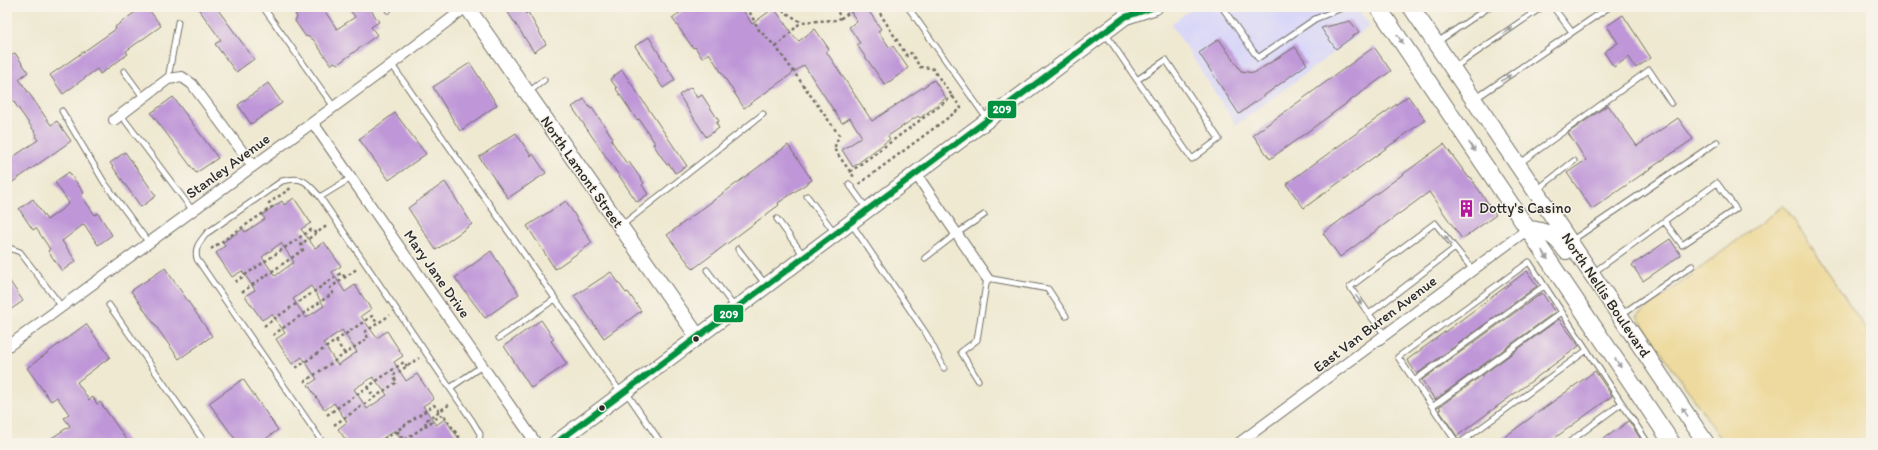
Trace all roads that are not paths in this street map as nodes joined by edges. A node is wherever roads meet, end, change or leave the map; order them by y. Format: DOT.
graph roads {
  1 [pos="263,7"];
  2 [pos="467,7"];
  3 [pos="908,7"];
  4 [pos="1155,7"];
  5 [pos="1222,7"];
  6 [pos="1344,7"];
  7 [pos="1378,7"];
  8 [pos="1411,7"];
  9 [pos="1489,7"];
  10 [pos="1542,7"];
  11 [pos="1553,7"];
  12 [pos="1609,7"];
  13 [pos="1127,12"];
  14 [pos="178,22"];
  15 [pos="1104,32"];
  16 [pos="1572,32"];
  17 [pos="1436,43"];
  18 [pos="392,65"];
  19 [pos="1453,69"];
  20 [pos="124,71"];
  21 [pos="168,79"];
  22 [pos="544,80"];
  23 [pos="1137,80"];
  24 [pos="527,94"];
  25 [pos="144,97"];
  26 [pos="1474,100"];
  27 [pos="1670,103"];
  28 [pos="334,106"];
  29 [pos="62,111"];
  30 [pos="763,114"];
  31 [pos="117,117"];
  32 [pos="987,120"];
  33 [pos="313,123"];
  34 [pos="1717,142"];
  35 [pos="1574,161"];
  36 [pos="1518,165"];
  37 [pos="253,166"];
  38 [pos="916,174"];
  39 [pos="351,178"];
  40 [pos="849,184"];
  41 [pos="1536,191"];
  42 [pos="807,196"];
  43 [pos="320,197"];
  44 [pos="867,210"];
  45 [pos="193,211"];
  46 [pos="984,216"];
  47 [pos="776,219"];
  48 [pos="1664,221"];
  49 [pos="851,223"];
  50 [pos="620,226"];
  51 [pos="1528,229"];
  52 [pos="835,234"];
  53 [pos="956,234"];
  54 [pos="1570,242"];
  55 [pos="149,243"];
  56 [pos="7,247"];
  57 [pos="1455,248"];
  58 [pos="738,249"];
  59 [pos="805,257"];
  60 [pos="925,258"];
  61 [pos="1692,266"];
  62 [pos="708,270"];
  63 [pos="1472,270"];
  64 [pos="1591,274"];
  65 [pos="986,278"];
  66 [pos="766,286"];
  67 [pos="1544,286"];
  68 [pos="555,298"];
  69 [pos="109,305"];
  70 [pos="62,307"];
  71 [pos="735,309"];
  72 [pos="1616,311"];
  73 [pos="1562,312"];
  74 [pos="1369,314"];
  75 [pos="1066,316"];
  76 [pos="1385,335"];
  77 [pos="698,336"];
  78 [pos="499,338"];
  79 [pos="7,347"];
  80 [pos="1587,350"];
  81 [pos="482,366"];
  82 [pos="944,368"];
  83 [pos="978,380"];
  84 [pos="1414,381"];
  85 [pos="450,388"];
  86 [pos="624,393"];
  87 [pos="1622,403"];
  88 [pos="1432,407"];
  89 [pos="564,439"];
  90 [pos="205,443"];
  91 [pos="323,443"];
  92 [pos="479,443"];
  93 [pos="536,443"];
  94 [pos="661,443"];
  95 [pos="1239,443"];
  96 [pos="1457,443"];
  97 [pos="1460,443"];
  98 [pos="1568,443"];
  99 [pos="1648,443"];
  100 [pos="1672,443"];
  101 [pos="1706,443"];
  1 -- 28 [label="lane"];
  2 -- 18 [label="street, Stanley Avenue"];
  2 -- 24 [label="main road, North Lamont Street"];
  3 -- 32 [label="lane"];
  4 -- 13 [label="main road"];
  5 -- 6 [label="lane"];
  7 -- 51 [label="main road, North Nellis Boulevard, one-way"];
  8 -- 17 [label="main road, North Nellis Boulevard"];
  9 -- 17 [label="lane"];
  19 -- 10 [label="lane, one-way"];
  11 -- 16 [label="lane"];
  12 -- 16 [label="lane"];
  13 -- 15 [label="main road"];
  14 -- 21 [label="lane"];
  15 -- 23 [label="lane"];
  15 -- 32 [label="main road"];
  26 -- 16 [label="lane, one-way"];
  17 -- 19 [label="main road, North Nellis Boulevard"];
  18 -- 28 [label="street, Stanley Avenue"];
  18 -- 68 [label="lane"];
  19 -- 26 [label="main road, North Nellis Boulevard"];
  20 -- 25 [label="lane"];
  21 -- 25 [label="street"];
  21 -- 37 [label="street"];
  22 -- 24 [label="lane"];
  23 -- 23 [label="lane"];
  24 -- 50 [label="main road, North Lamont Street"];
  25 -- 31 [label="street"];
  26 -- 36 [label="main road, North Nellis Boulevard"];
  27 -- 36 [label="lane"];
  28 -- 33 [label="street, Stanley Avenue"];
  29 -- 55 [label="lane"];
  30 -- 50 [label="lane"];
  31 -- 45 [label="lane"];
  32 -- 38 [label="main road"];
  33 -- 37 [label="street, Stanley Avenue"];
  33 -- 39 [label="street, Mary Jane Drive"];
  34 -- 54 [label="lane"];
  35 -- 41 [label="lane"];
  36 -- 41 [label="main road, North Nellis Boulevard"];
  37 -- 45 [label="street, Stanley Avenue"];
  38 -- 44 [label="main road"];
  38 -- 53 [label="street"];
  39 -- 43 [label="lane"];
  39 -- 81 [label="street, Mary Jane Drive"];
  40 -- 44 [label="lane"];
  41 -- 54 [label="main road, North Nellis Boulevard"];
  42 -- 52 [label="lane"];
  43 -- 85 [label="lane"];
  43 -- 91 [label="lane"];
  44 -- 49 [label="main road"];
  45 -- 55 [label="street, Stanley Avenue"];
  46 -- 53 [label="lane"];
  47 -- 59 [label="lane"];
  48 -- 48 [label="lane"];
  48 -- 64 [label="lane"];
  49 -- 52 [label="main road"];
  49 -- 82 [label="lane"];
  50 -- 77 [label="main road, North Lamont Street"];
  51 -- 63 [label="street, East Van Buren Avenue"];
  51 -- 72 [label="main road"];
  51 -- 100 [label="main road, North Nellis Boulevard, one-way"];
  52 -- 59 [label="main road"];
  53 -- 60 [label="lane"];
  53 -- 65 [label="street"];
  54 -- 64 [label="main road, North Nellis Boulevard"];
  55 -- 70 [label="street, Stanley Avenue"];
  56 -- 70 [label="lane"];
  57 -- 63 [label="lane"];
  57 -- 74 [label="lane"];
  57 -- 74 [label="lane, one-way"];
  58 -- 66 [label="lane"];
  59 -- 66 [label="main road"];
  61 -- 72 [label="lane"];
  62 -- 71 [label="lane"];
  63 -- 76 [label="street, East Van Buren Avenue"];
  64 -- 72 [label="main road, North Nellis Boulevard"];
  65 -- 75 [label="lane"];
  65 -- 83 [label="lane"];
  66 -- 71 [label="main road"];
  67 -- 73 [label="lane"];
  67 -- 84 [label="lane"];
  67 -- 84 [label="lane"];
  68 -- 78 [label="lane"];
  68 -- 86 [label="lane"];
  69 -- 90 [label="lane"];
  70 -- 79 [label="street, Stanley Avenue"];
  71 -- 77 [label="main road"];
  101 -- 72 [label="main road, North Nellis Boulevard, one-way"];
  73 -- 80 [label="lane"];
  73 -- 88 [label="lane"];
  74 -- 76 [label="lane"];
  76 -- 95 [label="street, East Van Buren Avenue"];
  77 -- 86 [label="main road"];
  80 -- 87 [label="lane"];
  80 -- 97 [label="lane"];
  81 -- 85 [label="lane"];
  81 -- 93 [label="street, Mary Jane Drive"];
  84 -- 88 [label="lane"];
  85 -- 92 [label="lane"];
  86 -- 89 [label="main road"];
  86 -- 94 [label="lane"];
  87 -- 98 [label="lane"];
  87 -- 99 [label="lane"];
  88 -- 96 [label="lane"];
}
